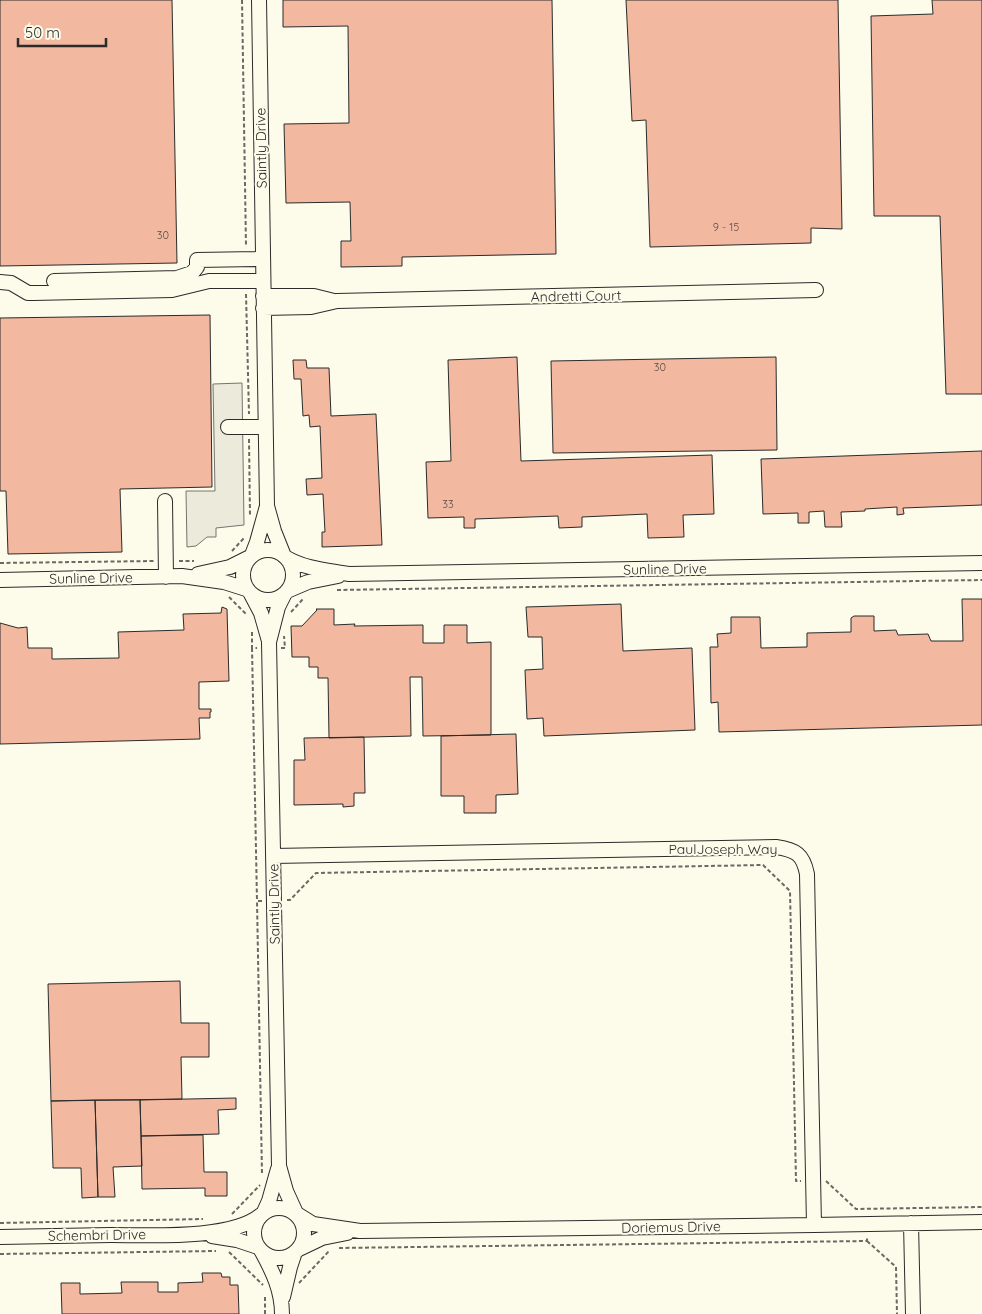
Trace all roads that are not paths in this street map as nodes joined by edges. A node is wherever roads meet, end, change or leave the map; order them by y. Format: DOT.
graph roads {
  1 [pos="259,0"];
  2 [pos="262,259"];
  3 [pos="54,281"];
  4 [pos="262,281"];
  5 [pos="0,282"];
  6 [pos="816,290"];
  7 [pos="263,302"];
  8 [pos="228,427"];
  9 [pos="265,427"];
  10 [pos="165,501"];
  11 [pos="266,506"];
  12 [pos="251,556"];
  13 [pos="285,556"];
  14 [pos="982,563"];
  15 [pos="349,574"];
  16 [pos="189,575"];
  17 [pos="166,576"];
  18 [pos="0,580"];
  19 [pos="248,591"];
  20 [pos="286,593"];
  21 [pos="269,645"];
  22 [pos="273,856"];
  23 [pos="279,1166"];
  24 [pos="262,1214"];
  25 [pos="296,1214"];
  26 [pos="982,1222"];
  27 [pos="911,1223"];
  28 [pos="814,1225"];
  29 [pos="360,1231"];
  30 [pos="194,1234"];
  31 [pos="0,1237"];
  32 [pos="260,1249"];
  33 [pos="297,1251"];
  34 [pos="281,1305"];
  35 [pos="913,1314"];
  1 -- 2 [label="street, Saintly Drive"];
  2 -- 3 [label="street"];
  2 -- 4 [label="street, Saintly Drive"];
  4 -- 5 [label="street"];
  4 -- 7 [label="street, Saintly Drive"];
  6 -- 7 [label="street, Andretti Court"];
  7 -- 9 [label="street, Saintly Drive"];
  8 -- 9 [label="street"];
  9 -- 11 [label="street, Saintly Drive"];
  10 -- 17 [label="street"];
  11 -- 12 [label="street, Saintly Drive"];
  11 -- 13 [label="street, Saintly Drive"];
  12 -- 13 [label="street"];
  12 -- 16 [label="street, Sunline Drive"];
  12 -- 19 [label="street"];
  13 -- 15 [label="street, Sunline Drive"];
  13 -- 20 [label="street"];
  14 -- 15 [label="street, Sunline Drive"];
  15 -- 20 [label="street, Sunline Drive"];
  16 -- 17 [label="street, Sunline Drive"];
  16 -- 19 [label="street, Sunline Drive"];
  17 -- 18 [label="street, Sunline Drive"];
  19 -- 20 [label="street"];
  19 -- 21 [label="street, Saintly Drive"];
  20 -- 21 [label="street, Saintly Drive"];
  21 -- 22 [label="street, Saintly Drive"];
  22 -- 23 [label="street, Saintly Drive"];
  22 -- 28 [label="street, PaulJoseph Way"];
  23 -- 24 [label="street, Saintly Drive"];
  23 -- 25 [label="street, Saintly Drive"];
  24 -- 25 [label="street"];
  24 -- 30 [label="street, Schembri Drive"];
  24 -- 32 [label="street"];
  25 -- 29 [label="street, Doriemus Drive"];
  25 -- 33 [label="street"];
  26 -- 27 [label="street, Doriemus Drive"];
  27 -- 28 [label="street, Doriemus Drive"];
  27 -- 35 [label="street"];
  28 -- 29 [label="street, Doriemus Drive"];
  29 -- 33 [label="street, Doriemus Drive"];
  30 -- 31 [label="street, Schembri Drive"];
  30 -- 32 [label="street, Schembri Drive"];
  32 -- 33 [label="street"];
  32 -- 34 [label="street"];
  33 -- 34 [label="street"];
}
